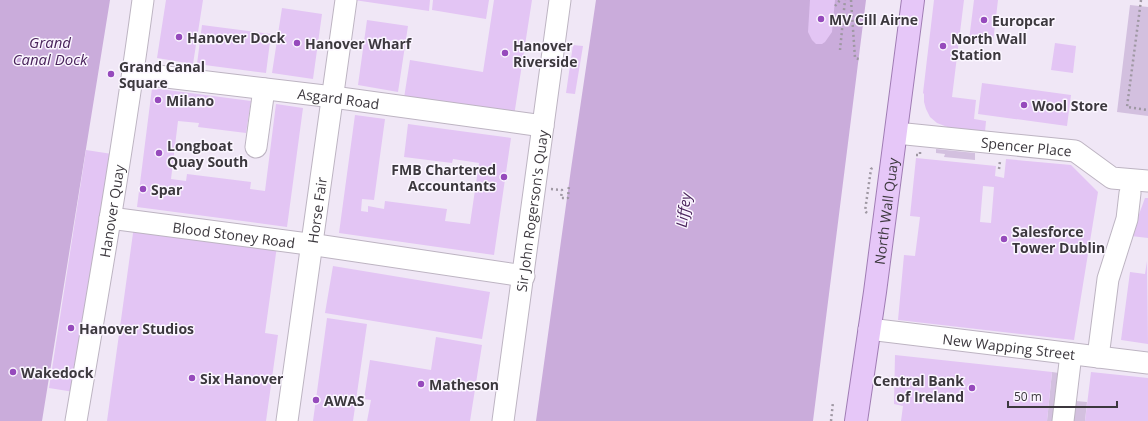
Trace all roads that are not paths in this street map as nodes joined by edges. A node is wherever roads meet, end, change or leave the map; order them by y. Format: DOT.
graph roads {
  1 [pos="143,0"];
  2 [pos="346,0"];
  3 [pos="560,0"];
  4 [pos="913,0"];
  5 [pos="133,73"];
  6 [pos="264,89"];
  7 [pos="333,97"];
  8 [pos="543,126"];
  9 [pos="896,133"];
  10 [pos="256,147"];
  11 [pos="1148,181"];
  12 [pos="1130,193"];
  13 [pos="110,218"];
  14 [pos="311,244"];
  15 [pos="524,276"];
  16 [pos="869,329"];
  17 [pos="1085,356"];
  18 [pos="1148,363"];
  19 [pos="1080,393"];
  20 [pos="76,421"];
  21 [pos="287,421"];
  22 [pos="503,421"];
  23 [pos="856,421"];
  24 [pos="1063,421"];
  1 -- 5 [label="street, Hanover Quay"];
  2 -- 7 [label="street, Horse Fair"];
  3 -- 8 [label="street, Sir John Rogerson's Quay"];
  4 -- 9 [label="main road, North Wall Quay"];
  5 -- 6 [label="street, Asgard Road"];
  5 -- 13 [label="street, Hanover Quay"];
  6 -- 7 [label="street, Asgard Road"];
  6 -- 10 [label="street"];
  7 -- 8 [label="street, Asgard Road"];
  7 -- 14 [label="street, Horse Fair"];
  8 -- 15 [label="street, Sir John Rogerson's Quay"];
  9 -- 11 [label="street, Spencer Place"];
  9 -- 16 [label="main road, North Wall Quay"];
  12 -- 17 [label="street"];
  13 -- 14 [label="street, Blood Stoney Road"];
  13 -- 20 [label="street, Hanover Quay"];
  14 -- 15 [label="street, Blood Stoney Road"];
  14 -- 21 [label="street, Horse Fair"];
  15 -- 22 [label="street, Sir John Rogerson's Quay"];
  16 -- 17 [label="street, New Wapping Street"];
  16 -- 23 [label="main road, North Wall Quay"];
  17 -- 18 [label="street, New Wapping Street"];
  17 -- 19 [label="street"];
  17 -- 24 [label="street"];
}
